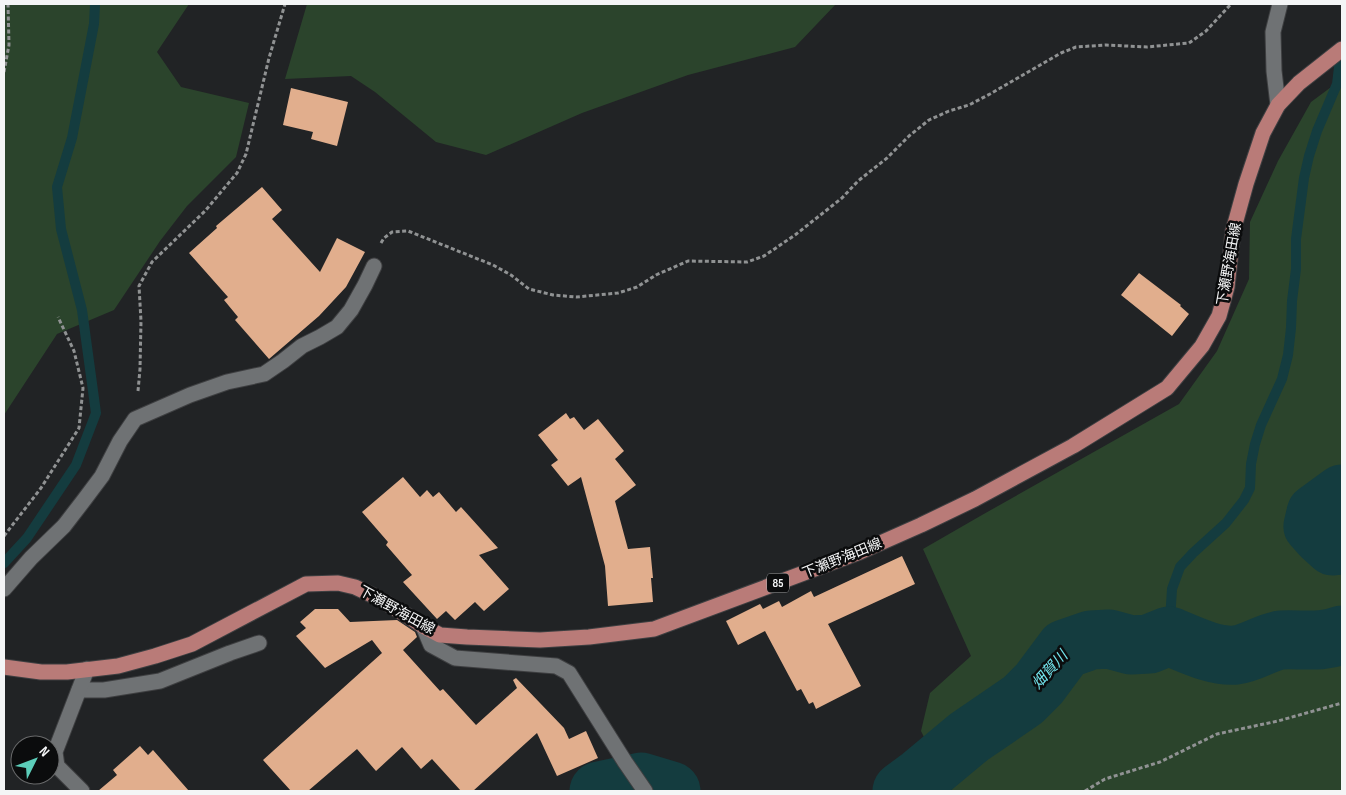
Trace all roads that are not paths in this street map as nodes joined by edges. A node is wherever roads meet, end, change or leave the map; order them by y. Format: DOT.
graph roads {
  1 [pos="1280,4"];
  2 [pos="1342,49"];
  3 [pos="1278,105"];
  4 [pos="374,266"];
  5 [pos="4,589"];
  6 [pos="423,626"];
  7 [pos="259,643"];
  8 [pos="4,667"];
  9 [pos="87,670"];
  10 [pos="79,690"];
  11 [pos="82,791"];
  12 [pos="645,791"];
  1 -- 3 [label="street"];
  2 -- 3 [label="main road, 下瀬野海田線 / 85"];
  3 -- 6 [label="main road, 下瀬野海田線 / 85"];
  4 -- 5 [label="street"];
  6 -- 9 [label="main road, 下瀬野海田線 / 85"];
  6 -- 12 [label="street"];
  7 -- 10 [label="street"];
  8 -- 9 [label="main road, 下瀬野海田線 / 85"];
  9 -- 10 [label="street"];
  10 -- 11 [label="street"];
}
